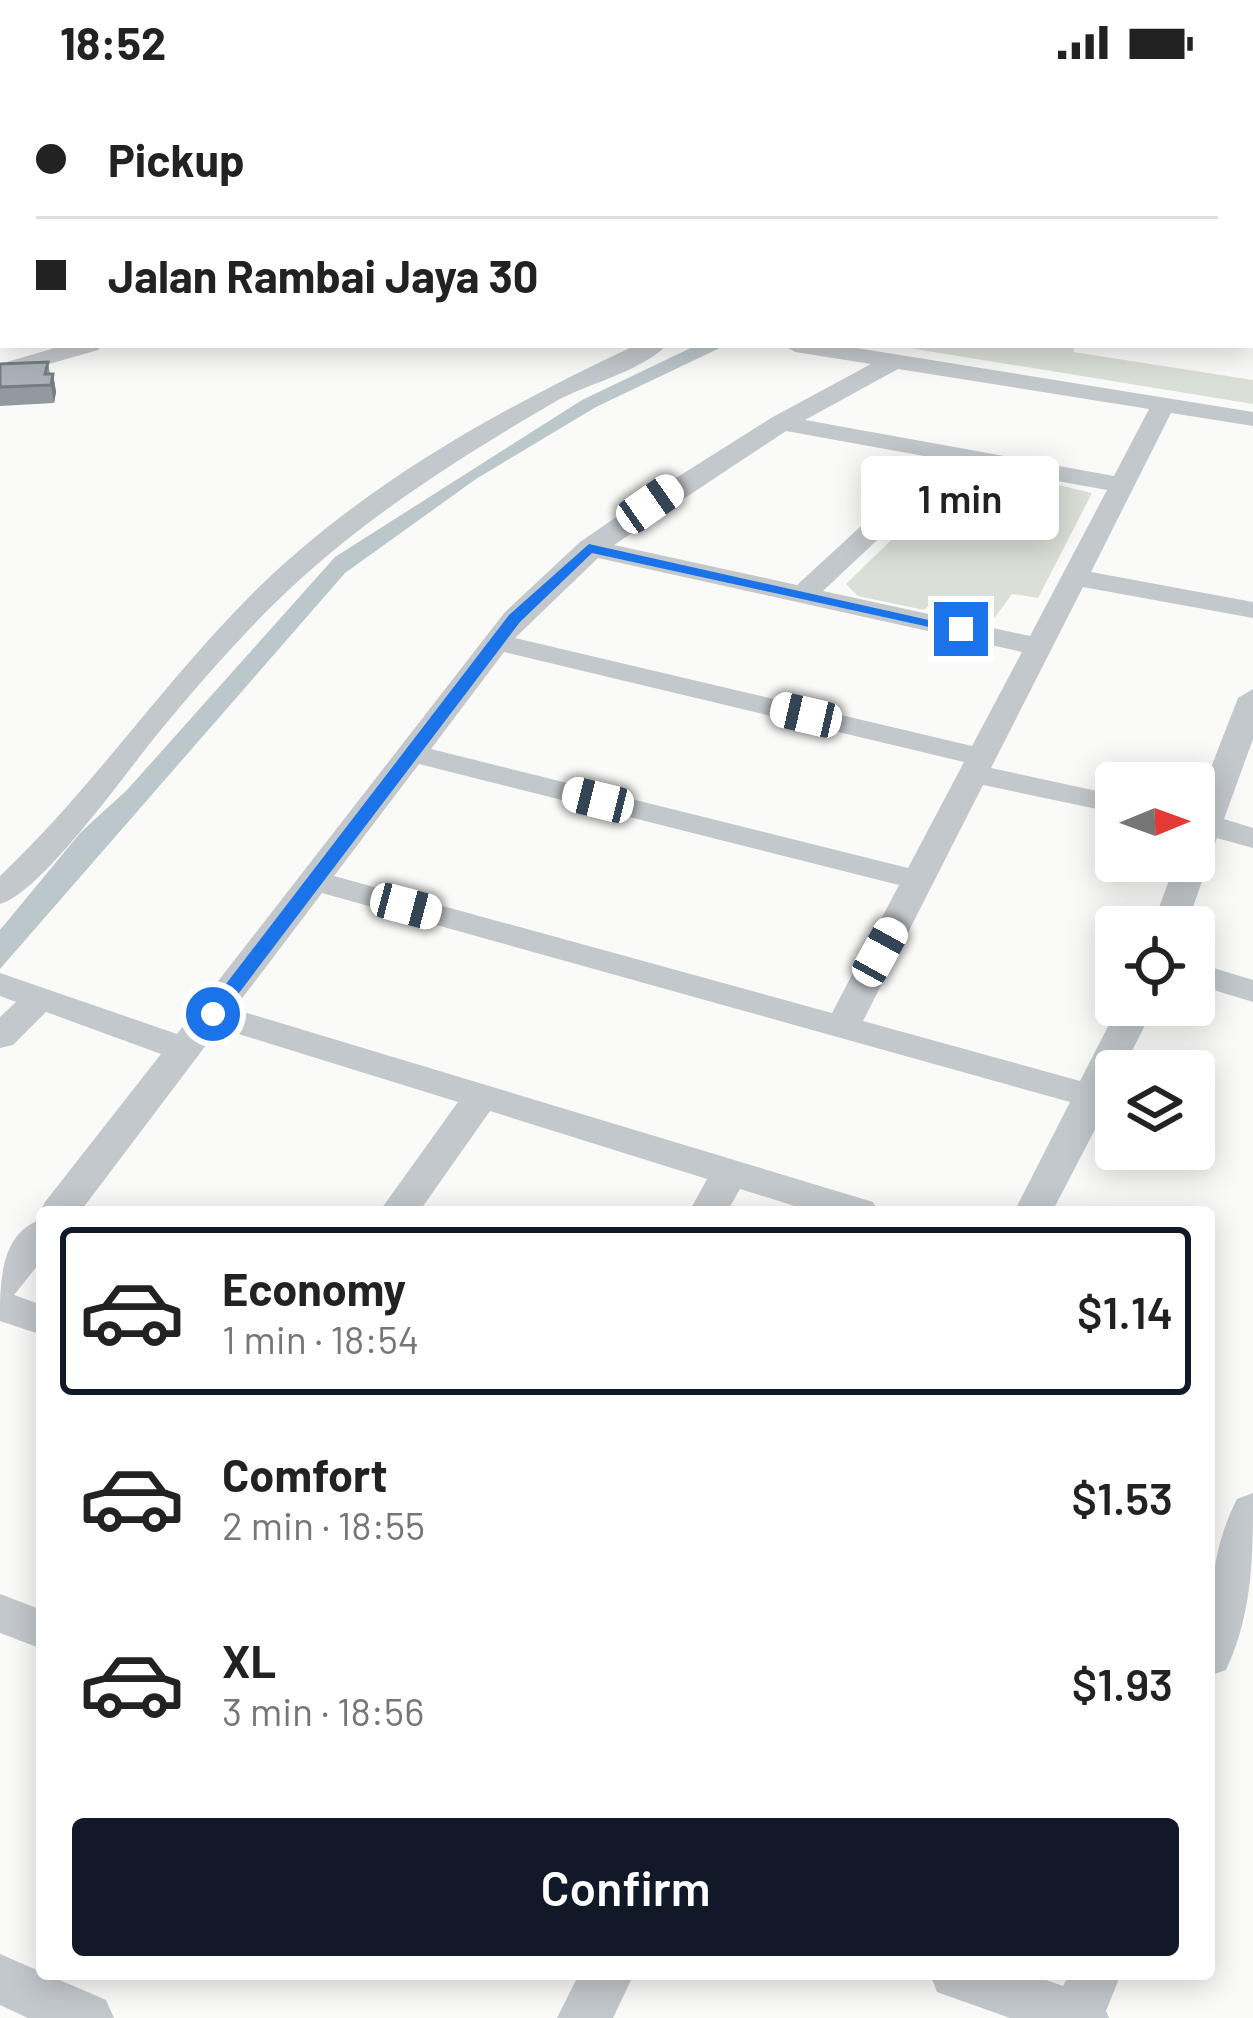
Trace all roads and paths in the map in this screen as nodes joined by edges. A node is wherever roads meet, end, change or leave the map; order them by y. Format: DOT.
graph roads {
  1 [pos="80,348"];
  2 [pos="650,348"];
  3 [pos="814,348"];
  4 [pos="894,361"];
  5 [pos="0,371"];
  6 [pos="1164,404"];
  7 [pos="1253,418"];
  8 [pos="780,423"];
  9 [pos="954,454"];
  10 [pos="1124,485"];
  11 [pos="589,548"];
  12 [pos="1076,578"];
  13 [pos="803,595"];
  14 [pos="1253,610"];
  15 [pos="497,642"];
  16 [pos="1040,647"];
  17 [pos="1251,709"];
  18 [pos="415,754"];
  19 [pos="980,765"];
  20 [pos="1215,789"];
  21 [pos="1095,798"];
  22 [pos="1215,827"];
  23 [pos="1253,838"];
  24 [pos="918,880"];
  25 [pos="316,881"];
  26 [pos="0,894"];
  27 [pos="1215,979"];
  28 [pos="22,990"];
  29 [pos="1253,991"];
  30 [pos="213,1014"];
  31 [pos="1128,1026"];
  32 [pos="842,1027"];
  33 [pos="0,1037"];
  34 [pos="184,1049"];
  35 [pos="1094,1097"];
  36 [pos="480,1098"];
  37 [pos="730,1172"];
  38 [pos="64,1206"];
  39 [pos="402,1206"];
  40 [pos="711,1206"];
  41 [pos="840,1206"];
  42 [pos="1036,1206"];
  43 [pos="36,1240"];
  44 [pos="0,1285"];
  45 [pos="0,1306"];
  46 [pos="36,1318"];
  47 [pos="1253,1511"];
  48 [pos="0,1613"];
  49 [pos="36,1628"];
  50 [pos="1215,1636"];
  51 [pos="0,1979"];
  52 [pos="605,1980"];
  53 [pos="979,1980"];
  54 [pos="1083,2007"];
  55 [pos="88,2018"];
  56 [pos="584,2018"];
  1 -- 5 [label="street"];
  2 -- 26 [label="street"];
  3 -- 4 [label="street"];
  4 -- 6 [label="street"];
  4 -- 8 [label="street"];
  6 -- 7 [label="street"];
  6 -- 10 [label="street"];
  8 -- 9 [label="street"];
  8 -- 11 [label="street"];
  9 -- 10 [label="street"];
  9 -- 13 [label="street"];
  10 -- 12 [label="street"];
  11 -- 13 [label="street"];
  11 -- 15 [label="street"];
  12 -- 14 [label="street"];
  12 -- 16 [label="street"];
  13 -- 16 [label="street"];
  15 -- 18 [label="street"];
  15 -- 19 [label="street"];
  16 -- 19 [label="street"];
  17 -- 20 [label="street"];
  18 -- 24 [label="street"];
  18 -- 25 [label="street"];
  19 -- 21 [label="street"];
  19 -- 24 [label="street"];
  22 -- 23 [label="street"];
  24 -- 32 [label="street"];
  25 -- 30 [label="street"];
  25 -- 32 [label="street"];
  27 -- 29 [label="street"];
  28 -- 33 [label="street"];
  28 -- 34 [label="street"];
  30 -- 34 [label="street"];
  30 -- 36 [label="street"];
  31 -- 35 [label="street"];
  32 -- 35 [label="street"];
  34 -- 38 [label="street"];
  35 -- 42 [label="street"];
  36 -- 37 [label="street"];
  36 -- 39 [label="street"];
  37 -- 40 [label="street"];
  37 -- 41 [label="street"];
  43 -- 44 [label="street"];
  45 -- 46 [label="street"];
  47 -- 50 [label="street"];
  48 -- 49 [label="street"];
  51 -- 55 [label="street"];
  52 -- 56 [label="street"];
  53 -- 54 [label="street"];
}
